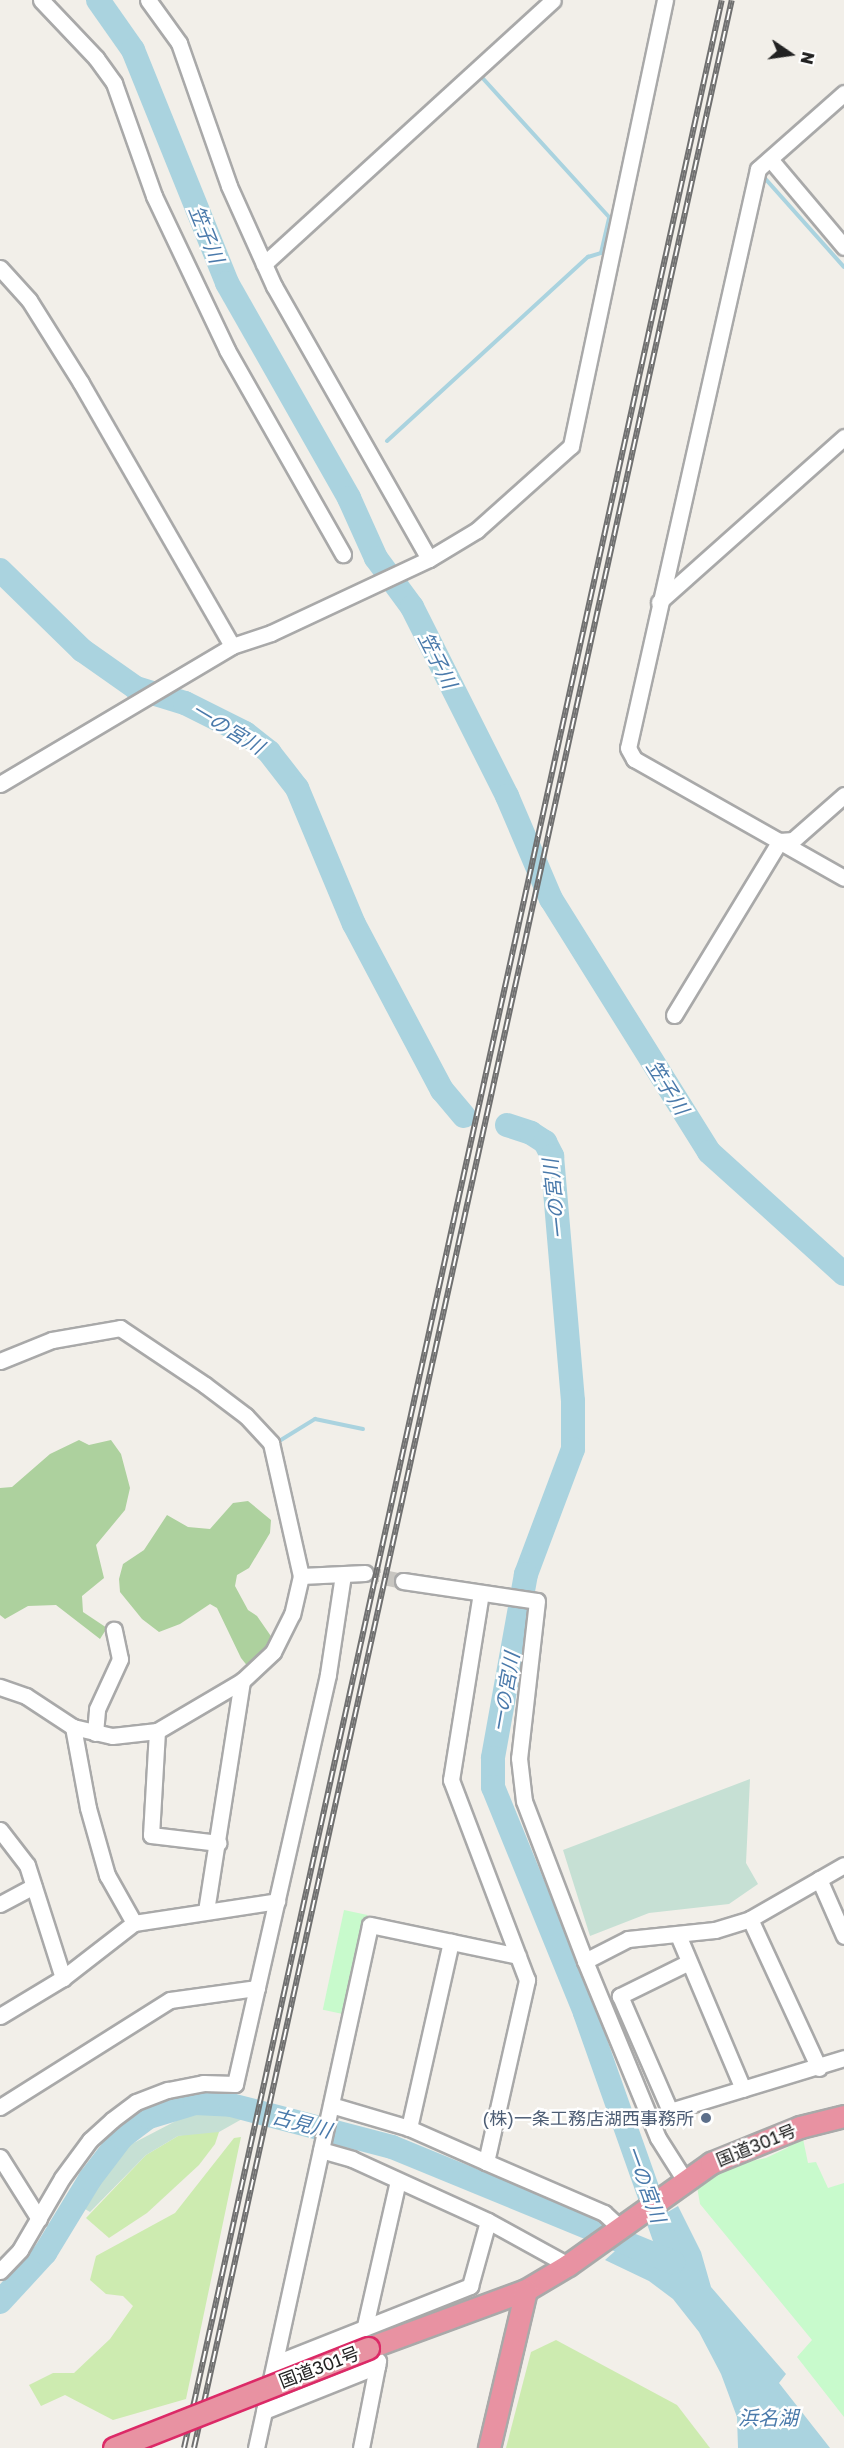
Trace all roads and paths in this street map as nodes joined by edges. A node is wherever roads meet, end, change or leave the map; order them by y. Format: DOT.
graph roads {
  1 [pos="41,0"];
  2 [pos="148,0"];
  3 [pos="553,0"];
  4 [pos="665,0"];
  5 [pos="844,93"];
  6 [pos="770,159"];
  7 [pos="844,247"];
  8 [pos="264,264"];
  9 [pos="0,268"];
  10 [pos="844,437"];
  11 [pos="343,554"];
  12 [pos="429,559"];
  13 [pos="659,602"];
  14 [pos="232,646"];
  15 [pos="0,784"];
  16 [pos="844,795"];
  17 [pos="780,841"];
  18 [pos="844,878"];
  19 [pos="674,1015"];
  20 [pos="0,1361"];
  21 [pos="365,1573"];
  22 [pos="343,1575"];
  23 [pos="301,1576"];
  24 [pos="403,1581"];
  25 [pos="481,1593"];
  26 [pos="114,1630"];
  27 [pos="242,1682"];
  28 [pos="0,1687"];
  29 [pos="73,1727"];
  30 [pos="157,1731"];
  31 [pos="95,1732"];
  32 [pos="0,1830"];
  33 [pos="219,1843"];
  34 [pos="844,1865"];
  35 [pos="819,1879"];
  36 [pos="34,1886"];
  37 [pos="277,1901"];
  38 [pos="0,1904"];
  39 [pos="206,1911"];
  40 [pos="750,1919"];
  41 [pos="134,1923"];
  42 [pos="678,1935"];
  43 [pos="844,1936"];
  44 [pos="451,1942"];
  45 [pos="518,1956"];
  46 [pos="585,1961"];
  47 [pos="687,1963"];
  48 [pos="63,1978"];
  49 [pos="257,1988"];
  50 [pos="0,2016"];
  51 [pos="844,2058"];
  52 [pos="819,2068"];
  53 [pos="743,2089"];
  54 [pos="331,2104"];
  55 [pos="0,2106"];
  56 [pos="844,2116"];
  57 [pos="409,2128"];
  58 [pos="322,2147"];
  59 [pos="0,2157"];
  60 [pos="486,2162"];
  61 [pos="676,2173"];
  62 [pos="398,2181"];
  63 [pos="39,2219"];
  64 [pos="488,2221"];
  65 [pos="616,2229"];
  66 [pos="567,2265"];
  67 [pos="0,2271"];
  68 [pos="526,2290"];
  69 [pos="365,2326"];
  70 [pos="374,2359"];
  71 [pos="276,2363"];
  72 [pos="264,2411"];
  73 [pos="114,2448"];
  74 [pos="256,2448"];
  75 [pos="361,2448"];
  76 [pos="489,2448"];
  1 -- 11 [label="street"];
  2 -- 8 [label="street"];
  3 -- 8 [label="street"];
  4 -- 12 [label="street"];
  5 -- 6 [label="street"];
  6 -- 7 [label="street"];
  6 -- 13 [label="street"];
  8 -- 12 [label="street"];
  9 -- 14 [label="street"];
  10 -- 13 [label="street"];
  12 -- 14 [label="street"];
  13 -- 17 [label="street"];
  14 -- 15 [label="street"];
  16 -- 17 [label="street"];
  17 -- 18 [label="street"];
  17 -- 19 [label="street"];
  20 -- 23 [label="street"];
  21 -- 22 [label="street"];
  22 -- 23 [label="street"];
  22 -- 37 [label="street"];
  23 -- 27 [label="street"];
  24 -- 25 [label="street"];
  25 -- 45 [label="street"];
  25 -- 46 [label="street"];
  26 -- 31 [label="street"];
  27 -- 30 [label="street"];
  27 -- 33 [label="street"];
  28 -- 29 [label="street"];
  29 -- 31 [label="street"];
  29 -- 41 [label="street"];
  30 -- 31 [label="street"];
  30 -- 33 [label="street"];
  32 -- 36 [label="street"];
  33 -- 39 [label="street"];
  34 -- 35 [label="street"];
  35 -- 40 [label="street"];
  35 -- 43 [label="street"];
  36 -- 38 [label="street"];
  36 -- 48 [label="street"];
  37 -- 39 [label="street"];
  37 -- 49 [label="street"];
  39 -- 41 [label="street"];
  40 -- 42 [label="street"];
  40 -- 52 [label="street"];
  41 -- 48 [label="street"];
  42 -- 46 [label="street"];
  42 -- 47 [label="street"];
  44 -- 45 [label="street"];
  44 -- 54 [label="street"];
  44 -- 57 [label="street"];
  45 -- 60 [label="street"];
  46 -- 61 [label="street"];
  47 -- 53 [label="street"];
  47 -- 53 [label="street"];
  48 -- 50 [label="street"];
  49 -- 55 [label="street"];
  49 -- 63 [label="street"];
  51 -- 52 [label="street"];
  52 -- 53 [label="street"];
  54 -- 57 [label="street"];
  54 -- 58 [label="street"];
  56 -- 61 [label="highway, 国道301号"];
  57 -- 60 [label="street"];
  58 -- 62 [label="street"];
  58 -- 71 [label="street"];
  59 -- 63 [label="street"];
  60 -- 65 [label="street"];
  61 -- 65 [label="highway, 国道301号"];
  62 -- 64 [label="street"];
  62 -- 69 [label="street"];
  63 -- 67 [label="street"];
  64 -- 66 [label="street"];
  64 -- 69 [label="street"];
  65 -- 66 [label="highway, 国道301号"];
  66 -- 68 [label="highway, 国道301号"];
  68 -- 70 [label="highway, 国道301号"];
  68 -- 76 [label="highway"];
  69 -- 71 [label="street"];
  70 -- 72 [label="street"];
  70 -- 73 [label="highway, 国道301号, bridge"];
  70 -- 75 [label="street"];
  71 -- 72 [label="street"];
  72 -- 74 [label="street"];
}
